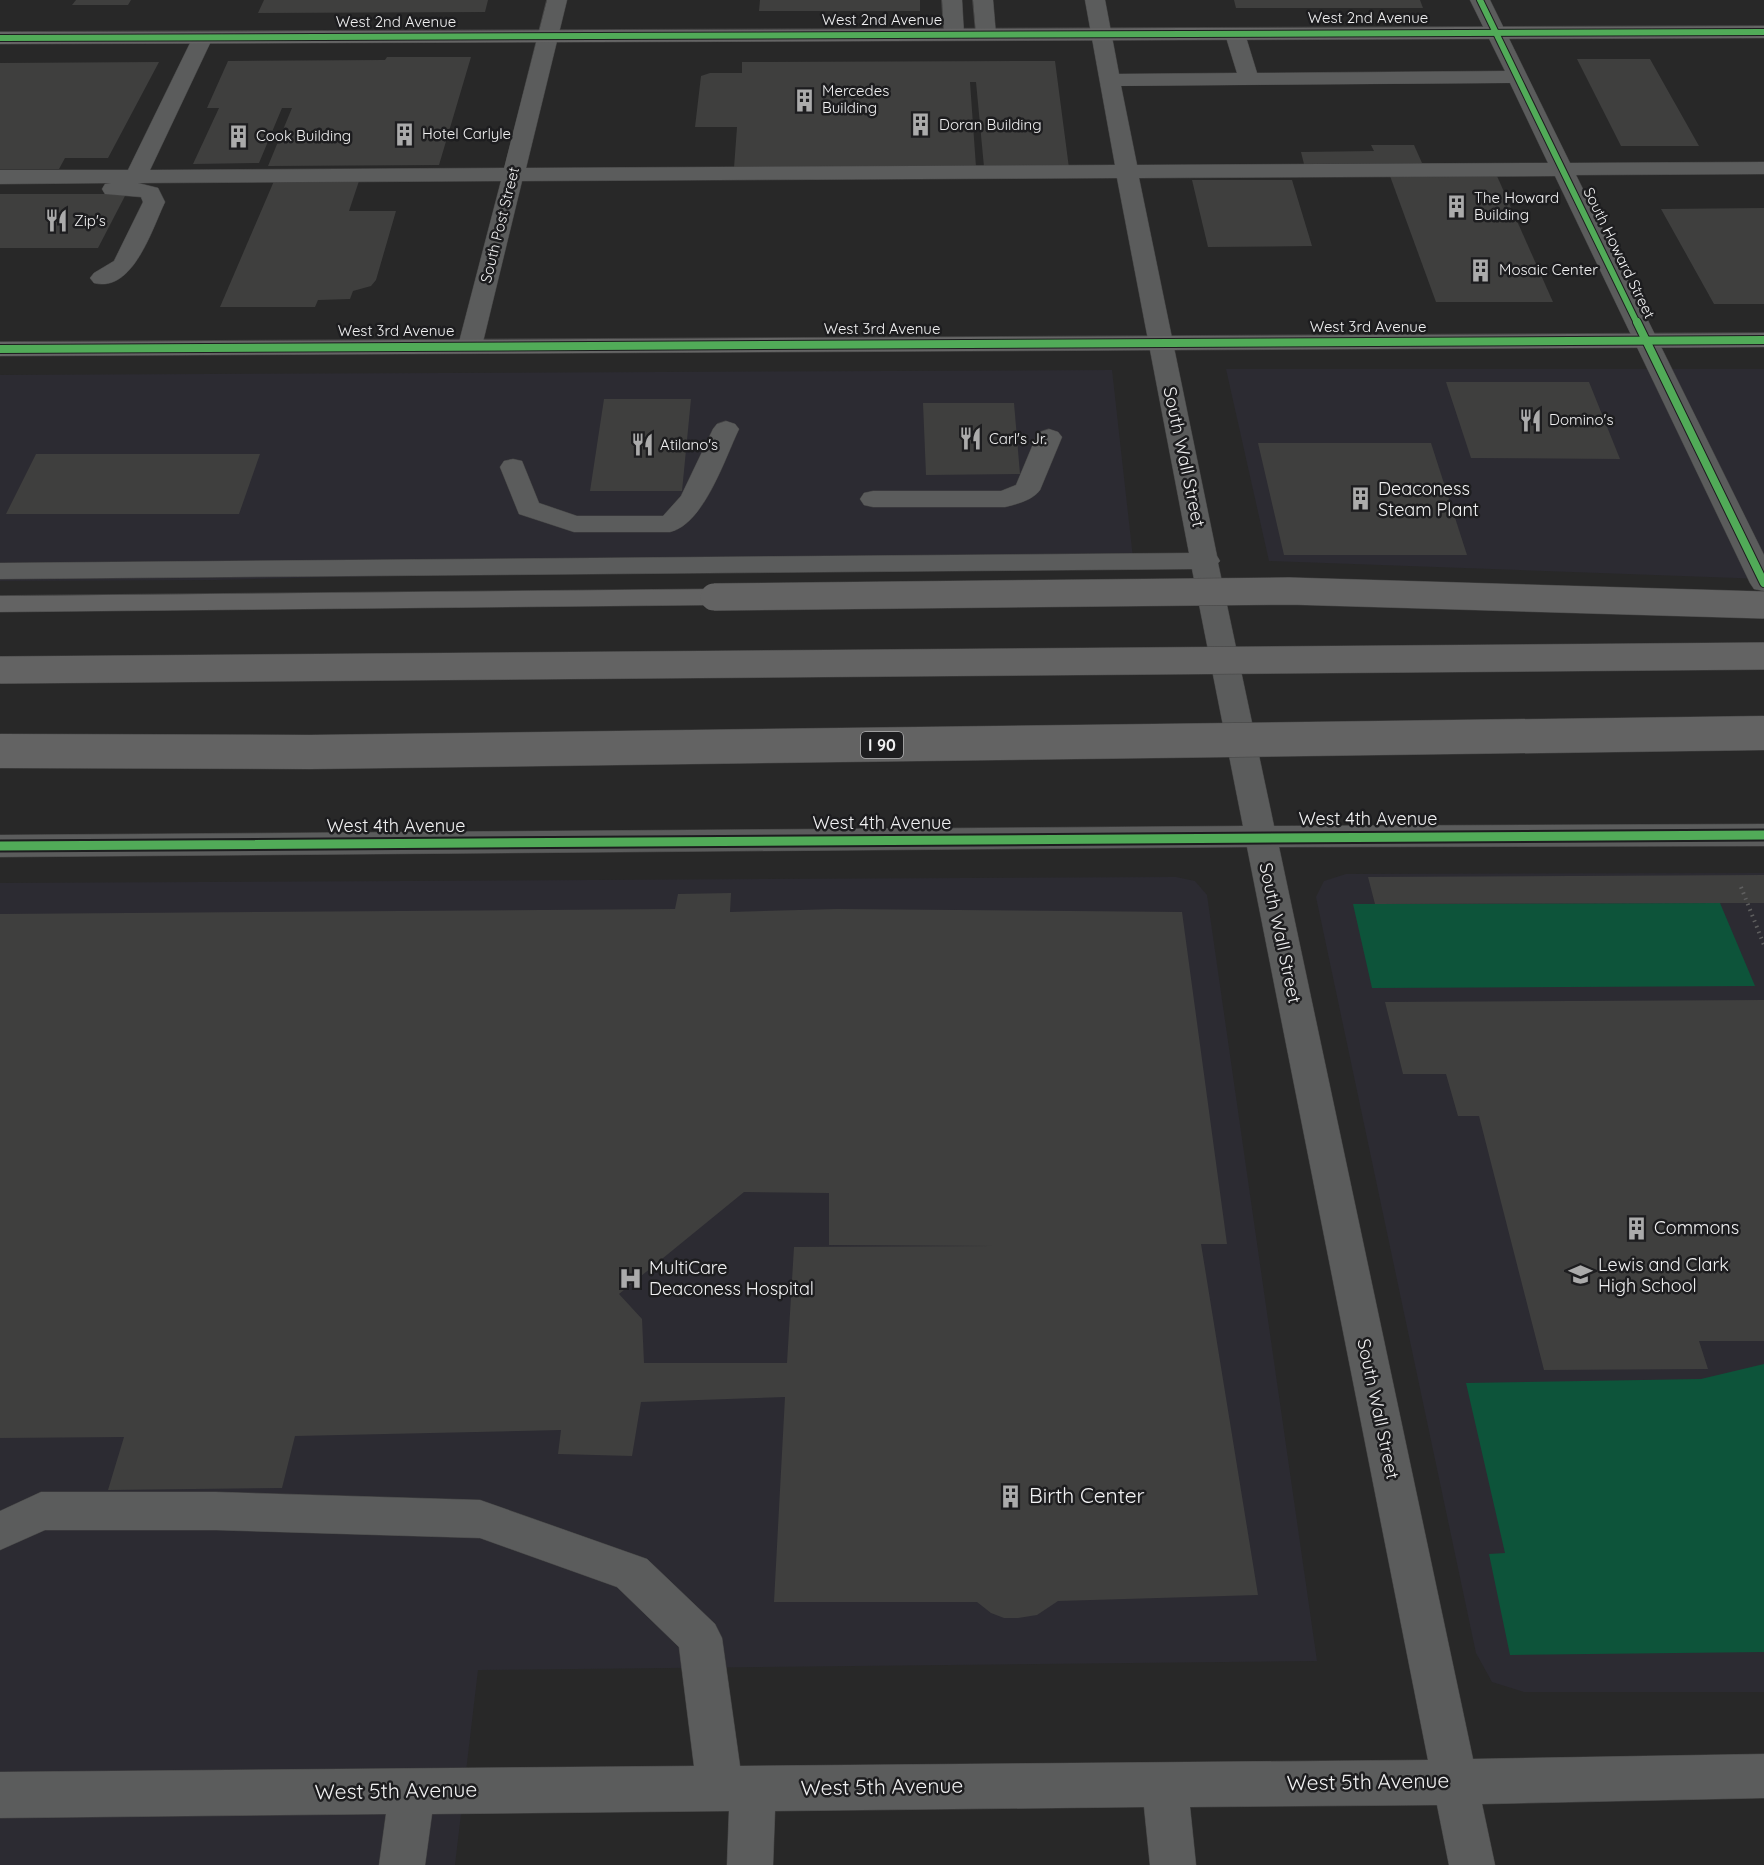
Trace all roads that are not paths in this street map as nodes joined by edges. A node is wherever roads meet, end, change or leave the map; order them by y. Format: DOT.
graph roads {
  1 [pos="557,0"];
  2 [pos="936,0"];
  3 [pos="952,0"];
  4 [pos="967,0"];
  5 [pos="983,0"];
  6 [pos="1095,0"];
  7 [pos="1479,0"];
  8 [pos="1764,32"];
  9 [pos="1495,33"];
  10 [pos="1101,34"];
  11 [pos="1235,34"];
  12 [pos="962,35"];
  13 [pos="549,36"];
  14 [pos="203,37"];
  15 [pos="0,38"];
  16 [pos="1516,77"];
  17 [pos="1249,79"];
  18 [pos="1110,80"];
  19 [pos="1764,168"];
  20 [pos="1562,169"];
  21 [pos="1128,172"];
  22 [pos="513,174"];
  23 [pos="136,176"];
  24 [pos="0,177"];
  25 [pos="0,190"];
  26 [pos="102,278"];
  27 [pos="1645,340"];
  28 [pos="1764,340"];
  29 [pos="1159,343"];
  30 [pos="470,346"];
  31 [pos="0,349"];
  32 [pos="726,429"];
  33 [pos="1048,438"];
  34 [pos="513,467"];
  35 [pos="873,499"];
  36 [pos="1206,561"];
  37 [pos="0,571"];
  38 [pos="1764,583"];
  39 [pos="0,603"];
  40 [pos="1764,605"];
  41 [pos="1764,656"];
  42 [pos="0,670"];
  43 [pos="1764,734"];
  44 [pos="0,751"];
  45 [pos="1764,835"];
  46 [pos="1259,836"];
  47 [pos="0,846"];
  48 [pos="0,1531"];
  49 [pos="1764,1776"];
  50 [pos="1455,1782"];
  51 [pos="1165,1784"];
  52 [pos="736,1788"];
  53 [pos="412,1791"];
  54 [pos="0,1796"];
  55 [pos="402,1865"];
  56 [pos="750,1865"];
  57 [pos="1173,1865"];
  58 [pos="1472,1865"];
  1 -- 13 [label="street, South Post Street"];
  2 -- 12 [label="street"];
  3 -- 12 [label="street"];
  4 -- 12 [label="street"];
  5 -- 12 [label="street"];
  6 -- 10 [label="street, South Wall Street"];
  7 -- 9 [label="street, South Howard Street"];
  8 -- 9 [label="main road, West 2nd Avenue"];
  9 -- 11 [label="main road, West 2nd Avenue"];
  9 -- 16 [label="street, South Howard Street"];
  10 -- 11 [label="main road, West 2nd Avenue"];
  10 -- 12 [label="main road, West 2nd Avenue"];
  10 -- 18 [label="street, South Wall Street"];
  11 -- 17 [label="street"];
  12 -- 13 [label="main road, West 2nd Avenue"];
  13 -- 14 [label="main road, West 2nd Avenue"];
  13 -- 22 [label="street, South Post Street"];
  14 -- 15 [label="main road, West 2nd Avenue"];
  14 -- 23 [label="street"];
  16 -- 17 [label="street"];
  16 -- 20 [label="street, South Howard Street"];
  17 -- 18 [label="street"];
  18 -- 21 [label="street, South Wall Street"];
  19 -- 20 [label="street"];
  20 -- 21 [label="street"];
  20 -- 27 [label="street, South Howard Street"];
  21 -- 22 [label="street"];
  21 -- 29 [label="street, South Wall Street"];
  22 -- 23 [label="street"];
  22 -- 30 [label="street, South Post Street"];
  23 -- 24 [label="street"];
  25 -- 26 [label="street"];
  27 -- 28 [label="main road, West 3rd Avenue"];
  27 -- 29 [label="main road, West 3rd Avenue"];
  27 -- 38 [label="street, South Howard Street"];
  29 -- 30 [label="main road, West 3rd Avenue"];
  29 -- 36 [label="street, South Wall Street"];
  30 -- 31 [label="main road, West 3rd Avenue"];
  32 -- 34 [label="street"];
  33 -- 35 [label="street"];
  36 -- 37 [label="street"];
  36 -- 46 [label="street, South Wall Street"];
  39 -- 40 [label="highway, bridge"];
  41 -- 42 [label="highway, bridge"];
  43 -- 44 [label="highway, I 90, bridge"];
  45 -- 46 [label="street, West 4th Avenue"];
  46 -- 47 [label="street, West 4th Avenue"];
  46 -- 50 [label="street, South Wall Street"];
  48 -- 52 [label="street"];
  49 -- 50 [label="street, West 5th Avenue"];
  50 -- 51 [label="street, West 5th Avenue"];
  50 -- 58 [label="street, South Wall Street"];
  51 -- 52 [label="street, West 5th Avenue"];
  51 -- 57 [label="street"];
  52 -- 53 [label="street, West 5th Avenue"];
  52 -- 56 [label="street"];
  53 -- 54 [label="street, West 5th Avenue"];
  53 -- 55 [label="street"];
}
